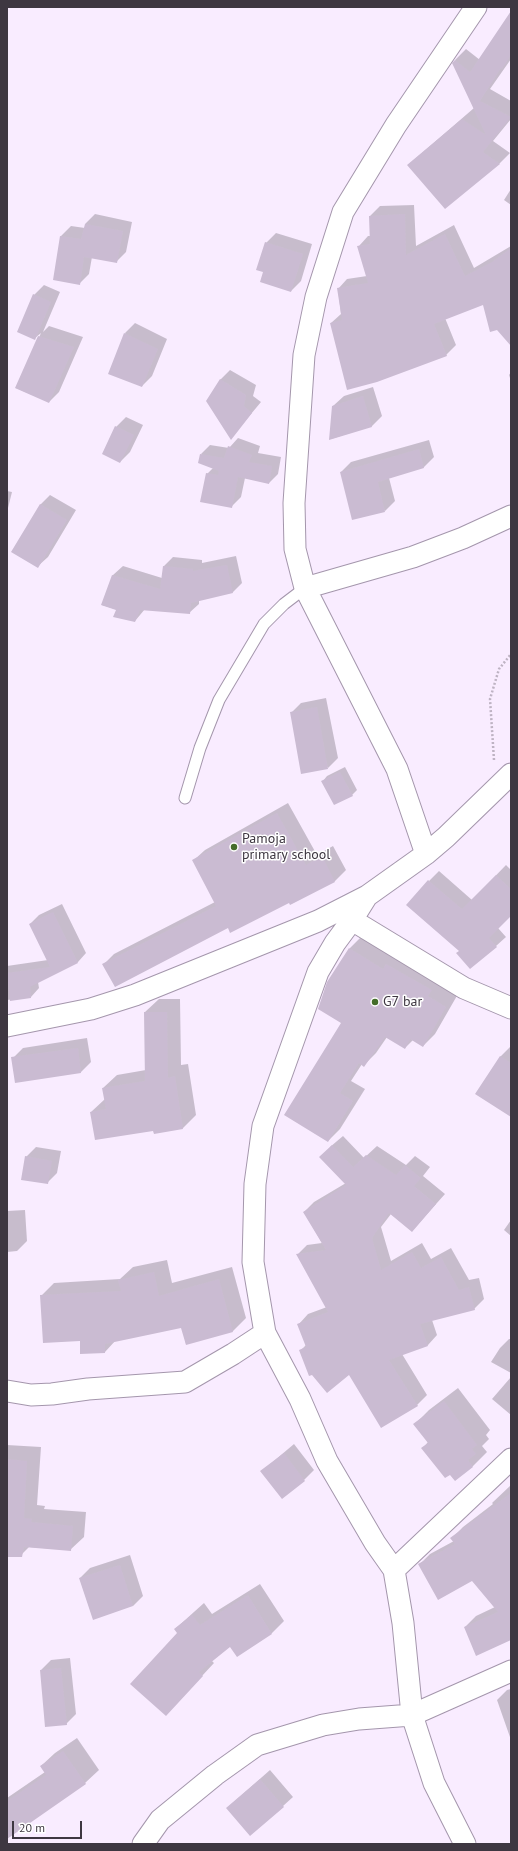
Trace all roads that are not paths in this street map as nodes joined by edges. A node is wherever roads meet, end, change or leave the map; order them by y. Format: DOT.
graph roads {
  1 [pos="476,7"];
  2 [pos="511,516"];
  3 [pos="305,588"];
  4 [pos="504,780"];
  5 [pos="185,798"];
  6 [pos="426,854"];
  7 [pos="367,896"];
  8 [pos="352,920"];
  9 [pos="511,1008"];
  10 [pos="7,1026"];
  11 [pos="265,1333"];
  12 [pos="7,1391"];
  13 [pos="511,1459"];
  14 [pos="394,1570"];
  15 [pos="511,1672"];
  16 [pos="412,1715"];
  17 [pos="143,1844"];
  18 [pos="465,1844"];
  1 -- 3 [label="street"];
  2 -- 3 [label="street"];
  3 -- 5 [label="lane"];
  3 -- 6 [label="street"];
  4 -- 6 [label="street"];
  6 -- 7 [label="street"];
  7 -- 8 [label="street"];
  7 -- 10 [label="street"];
  8 -- 9 [label="street"];
  8 -- 11 [label="street"];
  11 -- 12 [label="street"];
  11 -- 14 [label="street"];
  13 -- 14 [label="street"];
  14 -- 16 [label="street"];
  15 -- 16 [label="street"];
  16 -- 17 [label="street"];
  16 -- 18 [label="street"];
}
